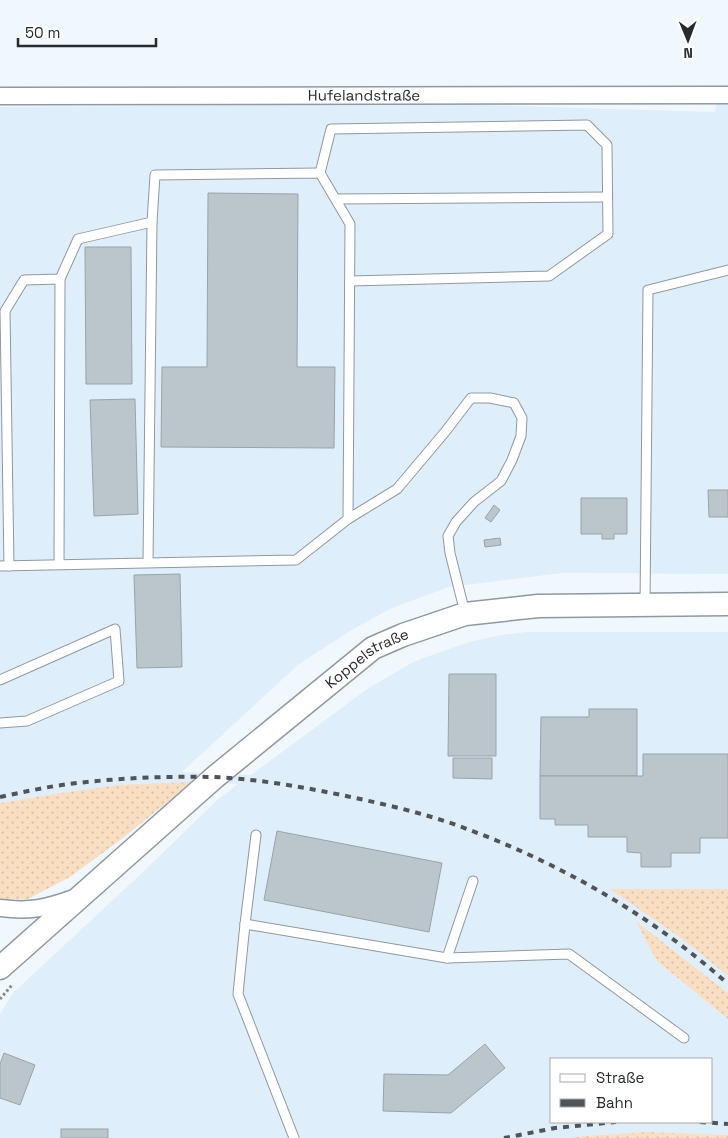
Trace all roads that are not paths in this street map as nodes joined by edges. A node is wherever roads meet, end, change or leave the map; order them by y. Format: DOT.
graph roads {
  1 [pos="728,95"];
  2 [pos="0,96"];
  3 [pos="320,173"];
  4 [pos="607,197"];
  5 [pos="336,200"];
  6 [pos="152,222"];
  7 [pos="728,270"];
  8 [pos="60,279"];
  9 [pos="350,282"];
  10 [pos="348,519"];
  11 [pos="148,562"];
  12 [pos="59,564"];
  13 [pos="5,566"];
  14 [pos="728,604"];
  15 [pos="645,605"];
  16 [pos="465,614"];
  17 [pos="0,680"];
  18 [pos="0,723"];
  19 [pos="256,835"];
  20 [pos="473,881"];
  21 [pos="81,896"];
  22 [pos="0,908"];
  23 [pos="244,924"];
  24 [pos="447,958"];
  25 [pos="9,973"];
  26 [pos="684,1038"];
  27 [pos="294,1138"];
  1 -- 2 [label="street, Hufelandstraße"];
  3 -- 4 [label="lane"];
  3 -- 5 [label="lane"];
  3 -- 6 [label="lane"];
  4 -- 5 [label="lane"];
  4 -- 9 [label="lane"];
  5 -- 9 [label="lane"];
  6 -- 8 [label="lane"];
  6 -- 11 [label="lane"];
  7 -- 15 [label="lane"];
  8 -- 12 [label="lane"];
  8 -- 13 [label="lane"];
  9 -- 10 [label="lane"];
  10 -- 11 [label="lane"];
  10 -- 16 [label="lane"];
  11 -- 12 [label="lane"];
  12 -- 13 [label="lane"];
  14 -- 15 [label="street, Koppelstraße"];
  15 -- 16 [label="street, Koppelstraße"];
  16 -- 21 [label="street, Koppelstraße"];
  17 -- 18 [label="lane"];
  19 -- 23 [label="lane"];
  20 -- 24 [label="lane"];
  21 -- 22 [label="street"];
  21 -- 25 [label="street, Koppelstraße"];
  23 -- 24 [label="lane"];
  23 -- 27 [label="lane"];
  24 -- 26 [label="lane"];
}
